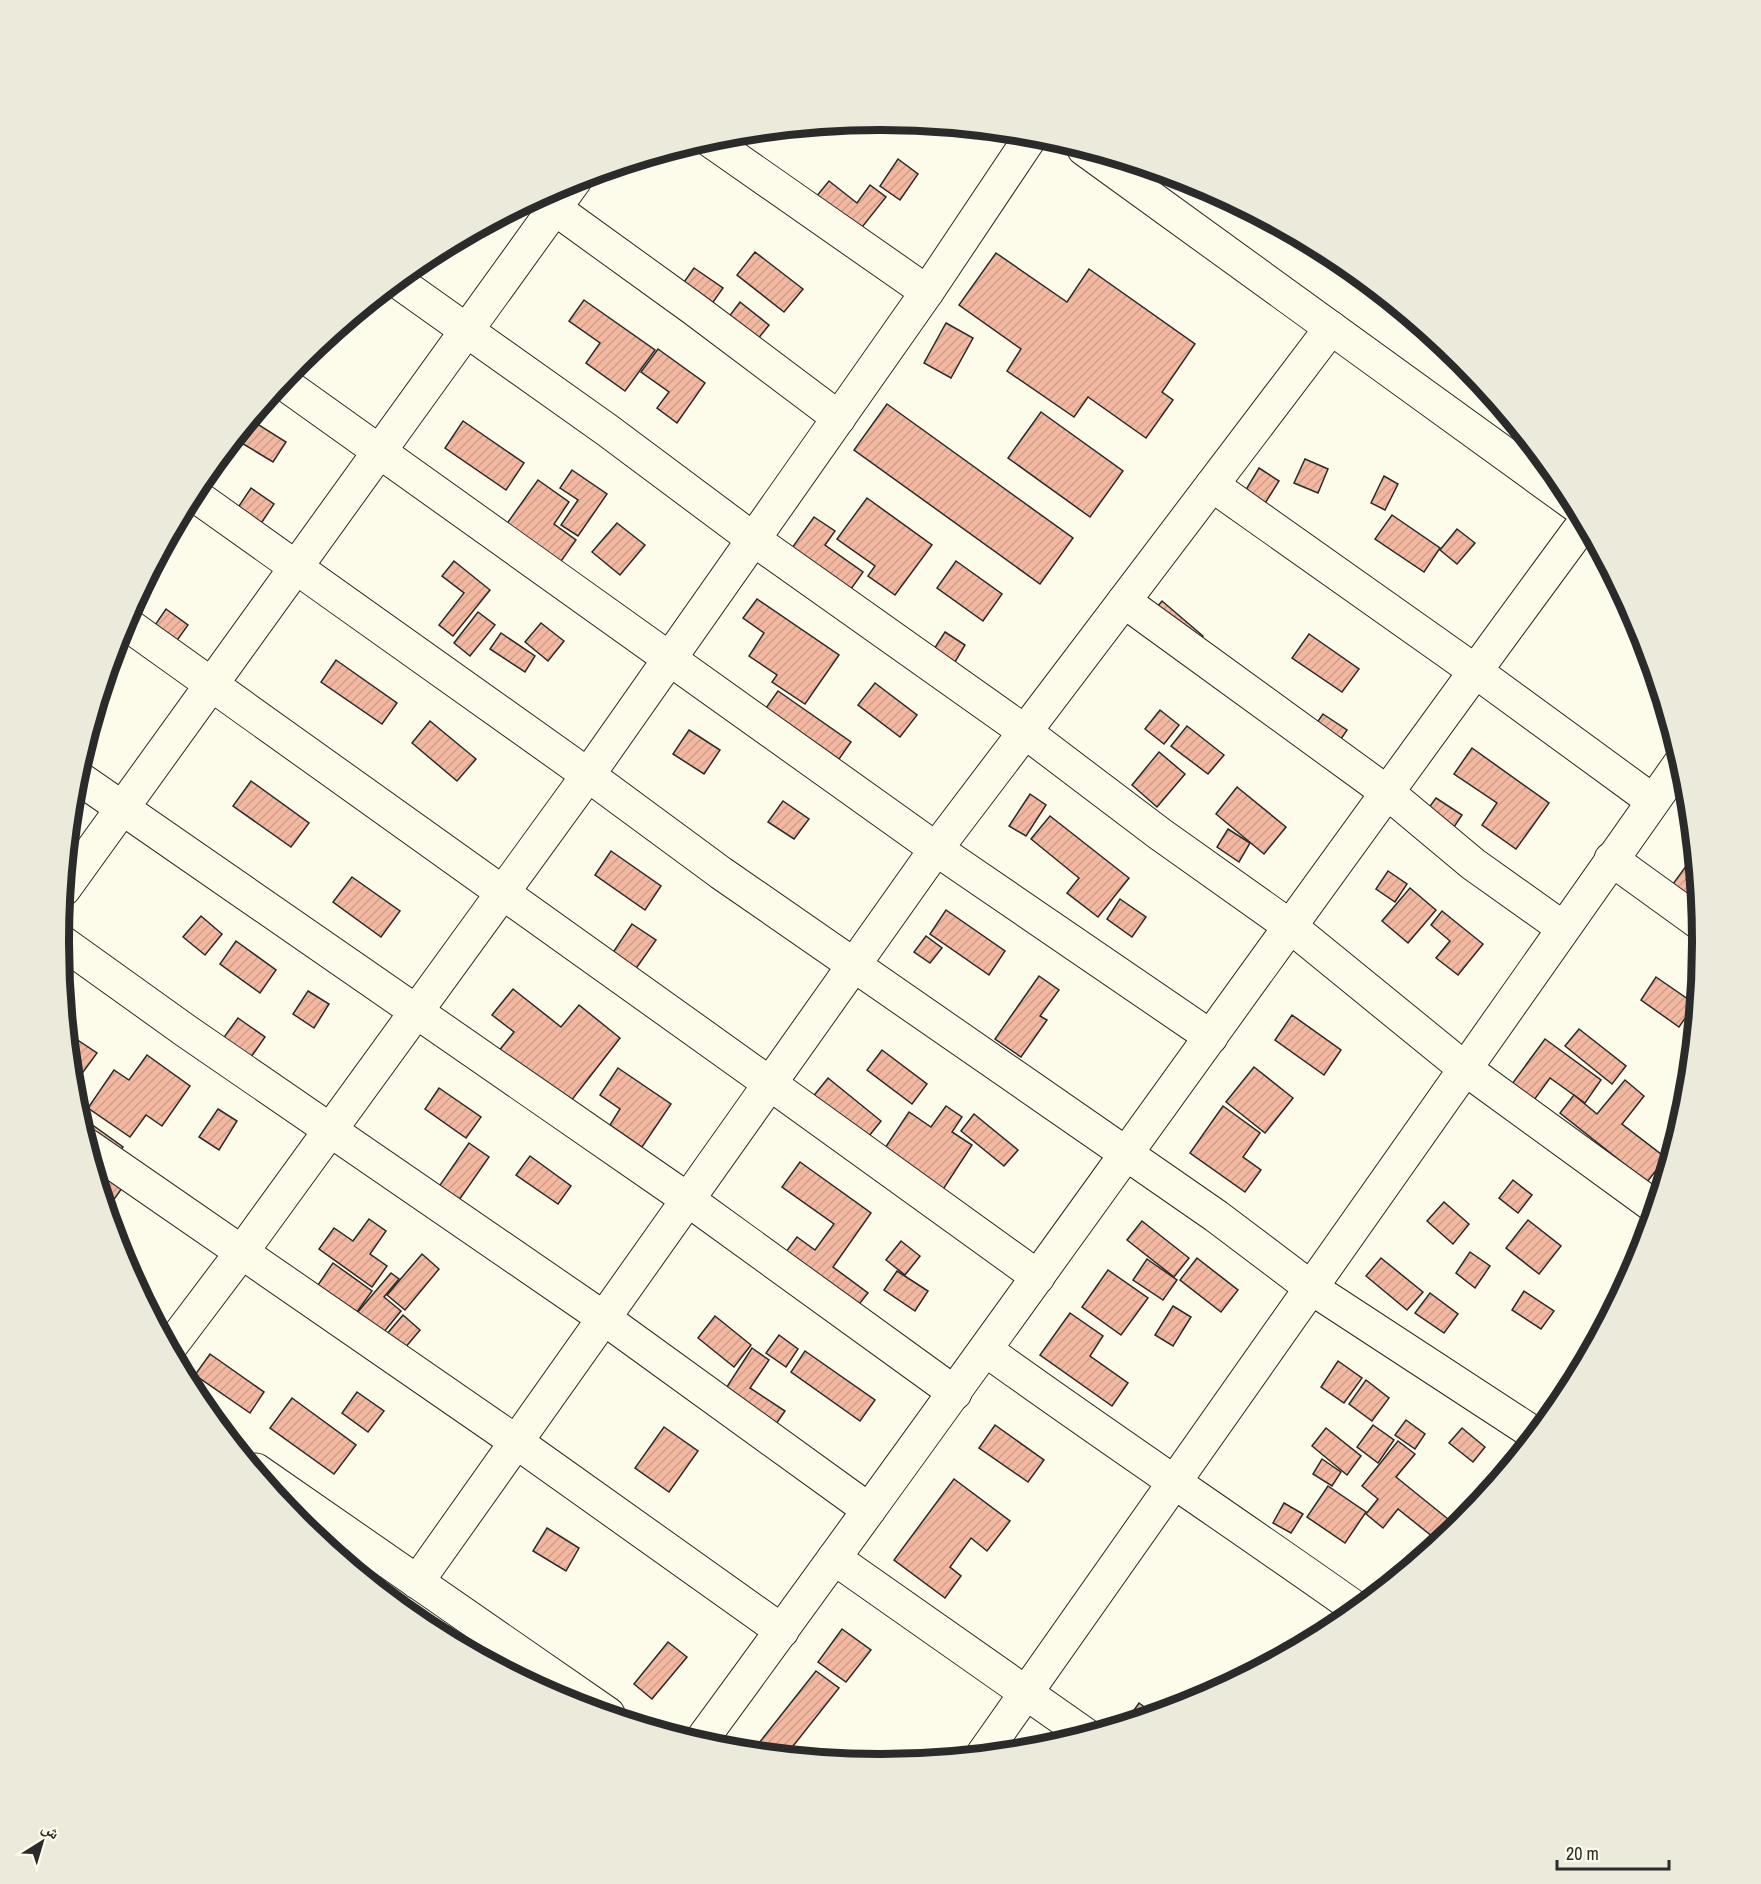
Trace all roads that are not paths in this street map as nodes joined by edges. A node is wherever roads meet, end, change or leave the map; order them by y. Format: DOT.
graph roads {
  1 [pos="1026,144"];
  2 [pos="718,147"];
  3 [pos="1101,161"];
  4 [pos="547,203"];
  5 [pos="404,286"];
  6 [pos="927,292"];
  7 [pos="1331,327"];
  8 [pos="467,331"];
  9 [pos="289,387"];
  10 [pos="839,418"];
  11 [pos="378,452"];
  12 [pos="1212,485"];
  13 [pos="1554,489"];
  14 [pos="201,500"];
  15 [pos="1579,530"];
  16 [pos="753,539"];
  17 [pos="295,567"];
  18 [pos="1124,601"];
  19 [pos="132,628"];
  20 [pos="668,658"];
  21 [pos="1475,671"];
  22 [pos="210,685"];
  23 [pos="1024,731"];
  24 [pos="1673,773"];
  25 [pos="588,775"];
  26 [pos="85,782"];
  27 [pos="1388,793"];
  28 [pos="1653,801"];
  29 [pos="122,807"];
  30 [pos="936,849"];
  31 [pos="1611,859"];
  32 [pos="72,878"];
  33 [pos="502,891"];
  34 [pos="1691,917"];
  35 [pos="1291,927"];
  36 [pos="1563,928"];
  37 [pos="69,947"];
  38 [pos="854,964"];
  39 [pos="415,1011"];
  40 [pos="1211,1037"];
  41 [pos="1464,1068"];
  42 [pos="770,1083"];
  43 [pos="331,1130"];
  44 [pos="97,1152"];
  45 [pos="1127,1155"];
  46 [pos="687,1199"];
  47 [pos="1649,1203"];
  48 [pos="241,1253"];
  49 [pos="1038,1277"];
  50 [pos="1311,1287"];
  51 [pos="605,1319"];
  52 [pos="174,1341"];
  53 [pos="986,1350"];
  54 [pos="955,1393"];
  55 [pos="1529,1430"];
  56 [pos="515,1441"];
  57 [pos="1174,1480"];
  58 [pos="278,1485"];
  59 [pos="868,1510"];
  60 [pos="834,1558"];
  61 [pos="417,1582"];
  62 [pos="1350,1604"];
  63 [pos="782,1631"];
  64 [pos="1025,1693"];
  65 [pos="583,1697"];
  66 [pos="1077,1729"];
  67 [pos="706,1734"];
  68 [pos="988,1747"];
  1 -- 6 [label="street"];
  2 -- 6 [label="street"];
  3 -- 7 [label="street"];
  4 -- 8 [label="street"];
  4 -- 10 [label="street"];
  5 -- 8 [label="street"];
  6 -- 10 [label="street"];
  7 -- 12 [label="street"];
  7 -- 13 [label="street"];
  8 -- 11 [label="street"];
  8 -- 16 [label="street"];
  9 -- 11 [label="street"];
  10 -- 16 [label="street"];
  11 -- 17 [label="street"];
  11 -- 20 [label="street"];
  12 -- 18 [label="street"];
  12 -- 21 [label="street"];
  14 -- 17 [label="street"];
  15 -- 21 [label="street"];
  16 -- 20 [label="street"];
  16 -- 23 [label="street"];
  17 -- 22 [label="street"];
  17 -- 25 [label="street"];
  18 -- 23 [label="street"];
  18 -- 27 [label="street"];
  19 -- 22 [label="street"];
  20 -- 25 [label="street"];
  20 -- 30 [label="street"];
  21 -- 27 [label="street"];
  21 -- 28 [label="street"];
  22 -- 29 [label="street"];
  22 -- 33 [label="street"];
  23 -- 30 [label="street"];
  23 -- 35 [label="street"];
  24 -- 28 [label="street"];
  25 -- 33 [label="street"];
  25 -- 38 [label="street"];
  26 -- 29 [label="street"];
  27 -- 35 [label="street"];
  27 -- 36 [label="street"];
  28 -- 31 [label="street"];
  29 -- 32 [label="street"];
  29 -- 39 [label="street"];
  30 -- 38 [label="street"];
  30 -- 40 [label="street"];
  31 -- 34 [label="street"];
  31 -- 36 [label="street"];
  33 -- 39 [label="street"];
  33 -- 42 [label="street"];
  35 -- 40 [label="street"];
  35 -- 41 [label="street"];
  36 -- 41 [label="street"];
  37 -- 43 [label="street"];
  38 -- 42 [label="street"];
  38 -- 45 [label="street"];
  39 -- 43 [label="street"];
  39 -- 46 [label="street"];
  40 -- 45 [label="street"];
  41 -- 47 [label="street"];
  41 -- 50 [label="street"];
  42 -- 46 [label="street"];
  42 -- 49 [label="street"];
  43 -- 48 [label="street"];
  43 -- 51 [label="street"];
  44 -- 48 [label="street"];
  45 -- 49 [label="street"];
  45 -- 50 [label="street"];
  46 -- 51 [label="street"];
  46 -- 54 [label="street"];
  48 -- 52 [label="street"];
  48 -- 56 [label="street"];
  49 -- 53 [label="street"];
  50 -- 55 [label="street"];
  50 -- 57 [label="street"];
  51 -- 56 [label="street"];
  51 -- 59 [label="street"];
  53 -- 54 [label="street"];
  53 -- 57 [label="street"];
  54 -- 59 [label="street"];
  56 -- 61 [label="street"];
  56 -- 63 [label="street"];
  57 -- 62 [label="street"];
  57 -- 64 [label="street"];
  58 -- 61 [label="street"];
  59 -- 60 [label="street"];
  60 -- 63 [label="street"];
  60 -- 64 [label="street"];
  61 -- 65 [label="street"];
  63 -- 67 [label="street"];
  64 -- 66 [label="street"];
  64 -- 68 [label="street"];
}
